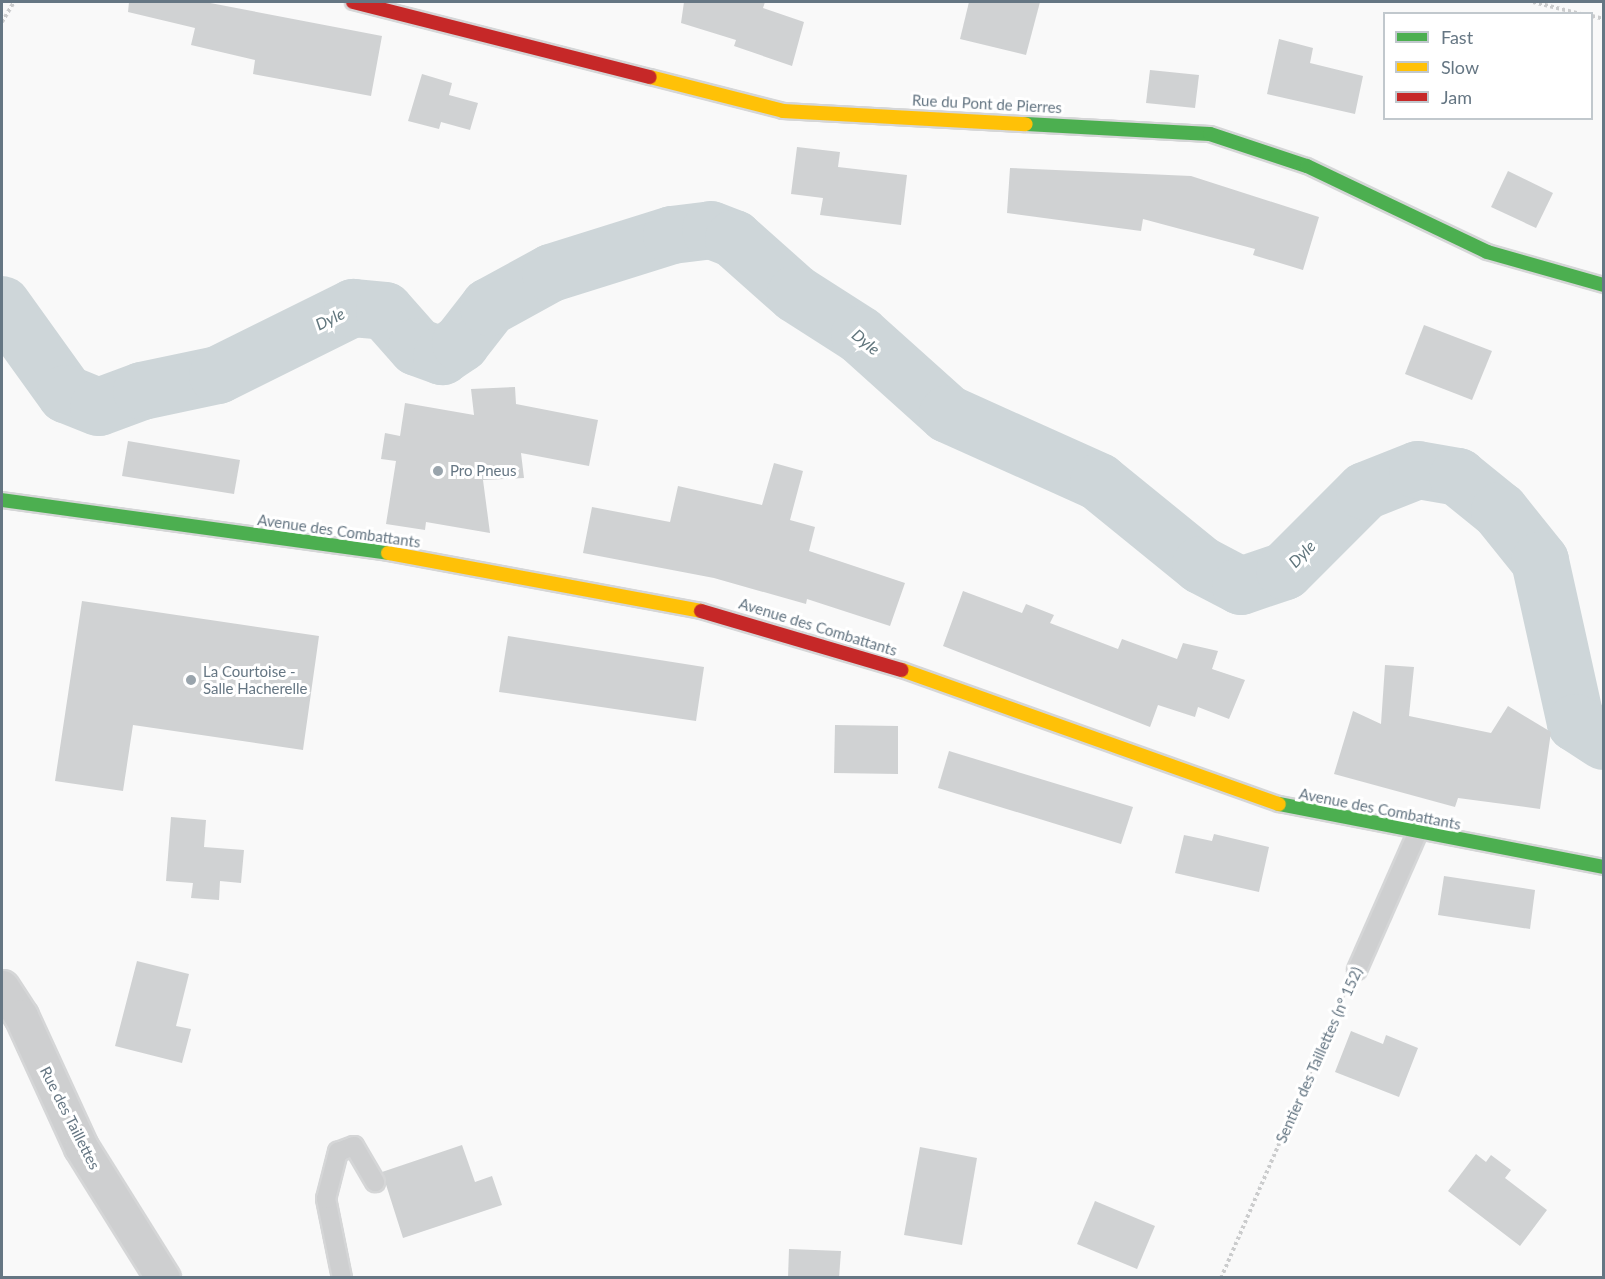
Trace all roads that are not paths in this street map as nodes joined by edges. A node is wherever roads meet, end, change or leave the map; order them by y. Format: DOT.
graph roads {
  1 [pos="353,2"];
  2 [pos="1604,285"];
  3 [pos="2,500"];
  4 [pos="1417,834"];
  5 [pos="1604,867"];
  6 [pos="1357,970"];
  7 [pos="2,987"];
  8 [pos="375,1182"];
  9 [pos="163,1278"];
  10 [pos="342,1278"];
  1 -- 2 [label="main road, Rue du Pont de Pierres"];
  3 -- 4 [label="main road, Avenue des Combattants"];
  4 -- 5 [label="main road, Avenue des Combattants"];
  4 -- 6 [label="lane, Sentier des Taillettes (n° 152)"];
  7 -- 9 [label="street, Rue des Taillettes"];
  8 -- 10 [label="lane"];
}
